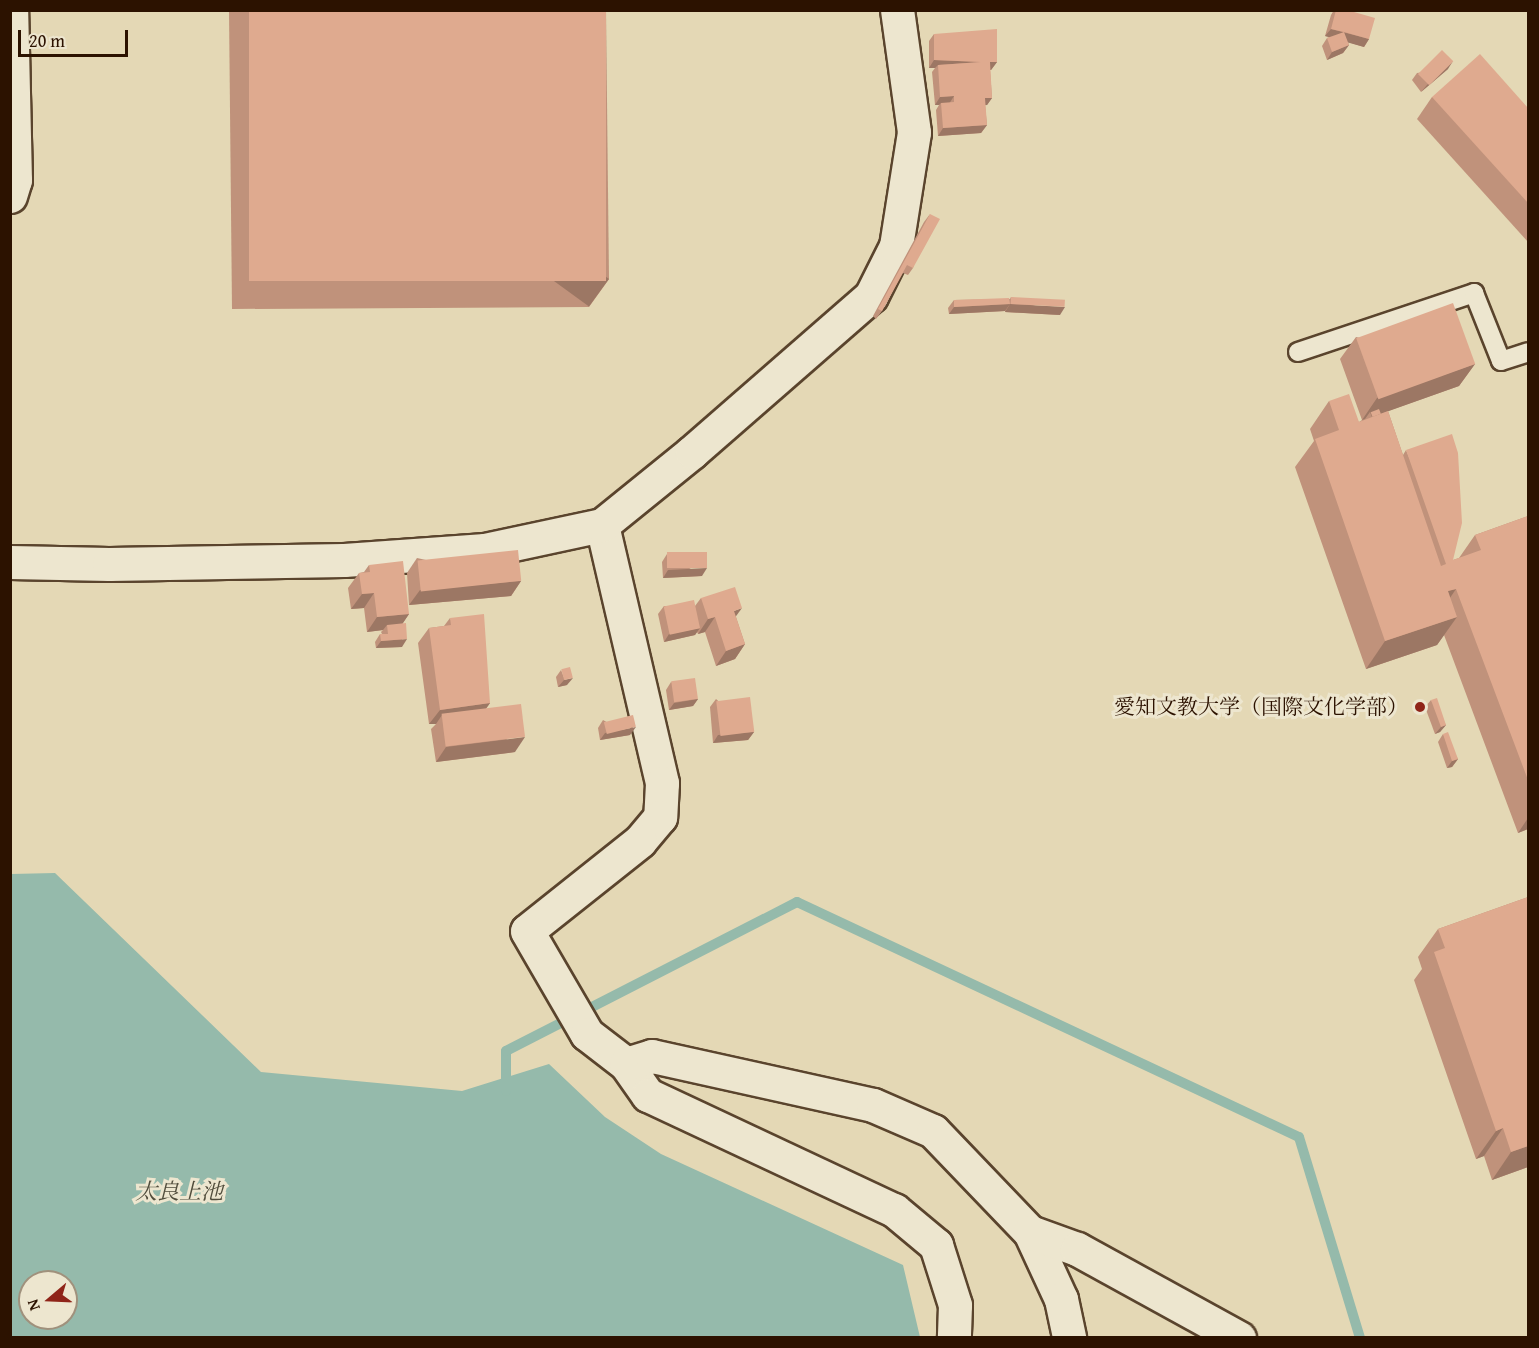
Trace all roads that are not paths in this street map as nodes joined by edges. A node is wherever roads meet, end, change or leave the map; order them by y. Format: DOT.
graph roads {
  1 [pos="11,10"];
  2 [pos="897,10"];
  3 [pos="10,196"];
  4 [pos="1298,352"];
  5 [pos="1528,352"];
  6 [pos="602,525"];
  7 [pos="10,562"];
  8 [pos="626,1064"];
  9 [pos="1029,1232"];
  10 [pos="954,1338"];
  11 [pos="1069,1338"];
  12 [pos="1239,1338"];
  1 -- 3 [label="street"];
  2 -- 6 [label="street"];
  4 -- 5 [label="lane"];
  6 -- 7 [label="street"];
  6 -- 8 [label="street"];
  8 -- 9 [label="street"];
  8 -- 10 [label="street"];
  9 -- 11 [label="street"];
  9 -- 12 [label="street"];
}
